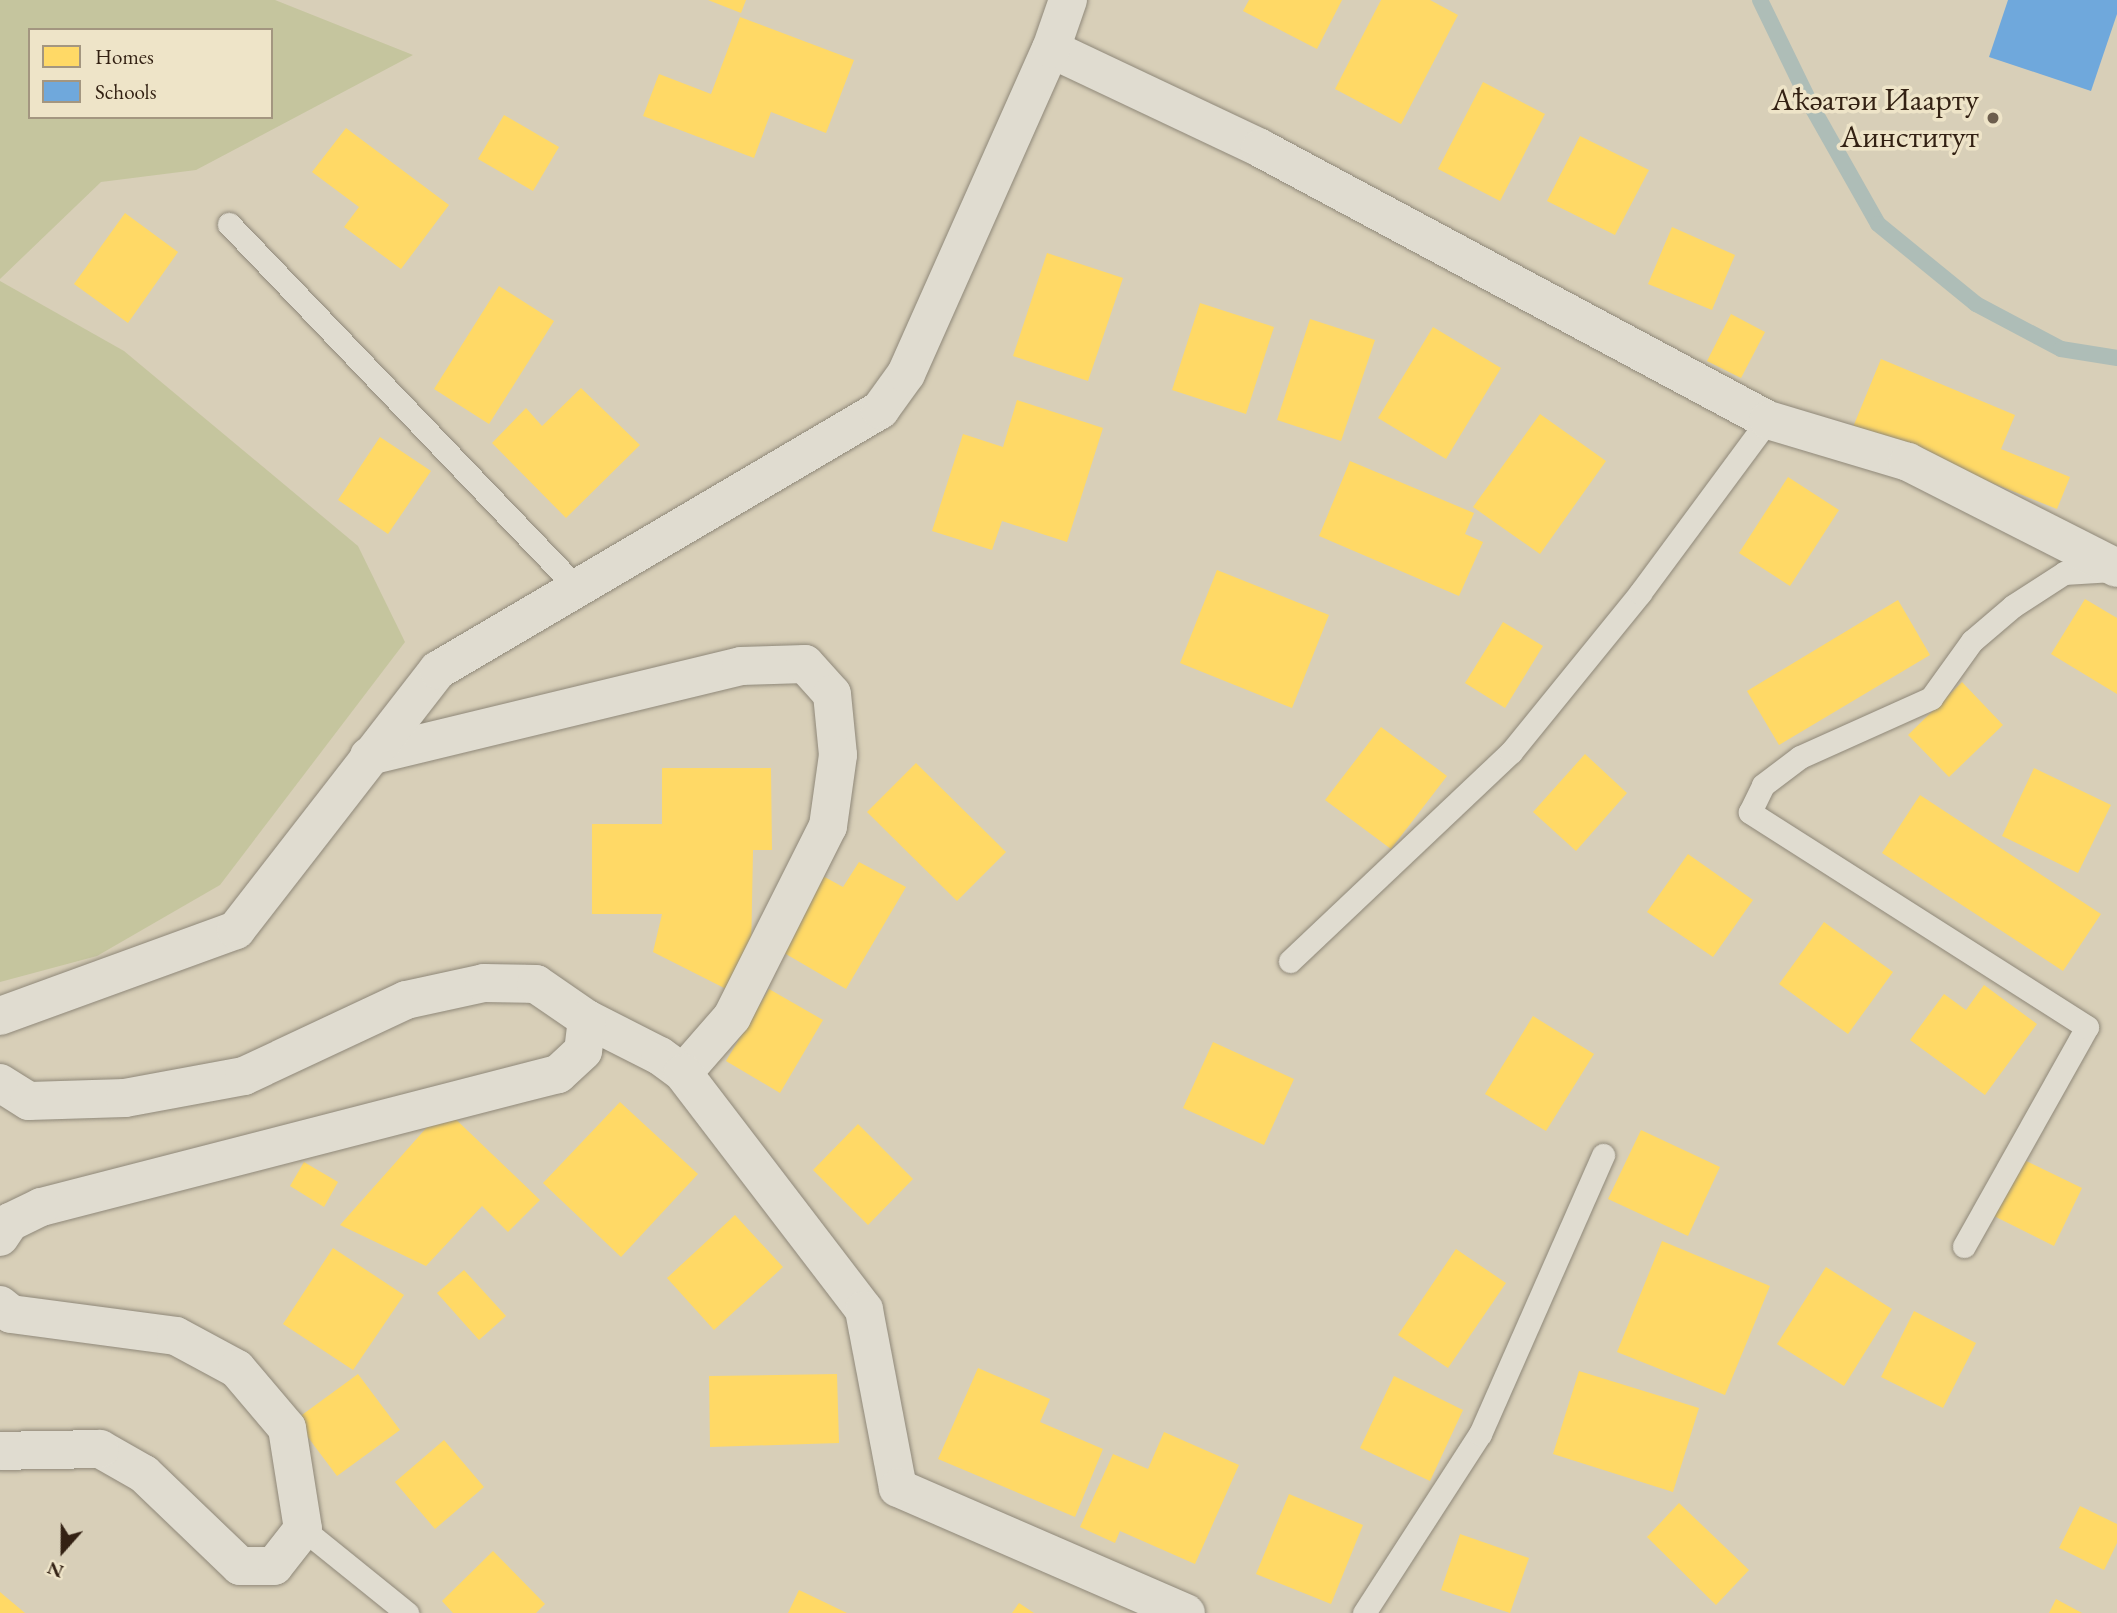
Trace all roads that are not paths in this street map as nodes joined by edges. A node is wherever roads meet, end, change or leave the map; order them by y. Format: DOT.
graph roads {
  1 [pos="1068,0"];
  2 [pos="1051,49"];
  3 [pos="229,224"];
  4 [pos="1768,420"];
  5 [pos="2117,569"];
  6 [pos="575,586"];
  7 [pos="369,756"];
  8 [pos="1290,961"];
  9 [pos="0,1016"];
  10 [pos="587,1019"];
  11 [pos="683,1073"];
  12 [pos="0,1083"];
  13 [pos="1603,1155"];
  14 [pos="0,1237"];
  15 [pos="1964,1246"];
  16 [pos="0,1305"];
  17 [pos="0,1451"];
  18 [pos="303,1529"];
  19 [pos="407,1613"];
  20 [pos="1186,1613"];
  21 [pos="1364,1613"];
  1 -- 2 [label="street"];
  2 -- 4 [label="street"];
  2 -- 6 [label="street"];
  3 -- 6 [label="lane"];
  4 -- 5 [label="street"];
  4 -- 8 [label="lane"];
  5 -- 15 [label="lane"];
  6 -- 7 [label="street"];
  7 -- 9 [label="street"];
  7 -- 11 [label="street"];
  10 -- 11 [label="street"];
  10 -- 12 [label="street"];
  10 -- 14 [label="street"];
  11 -- 20 [label="street"];
  13 -- 21 [label="lane"];
  16 -- 18 [label="street"];
  17 -- 18 [label="street"];
  18 -- 19 [label="lane"];
}
